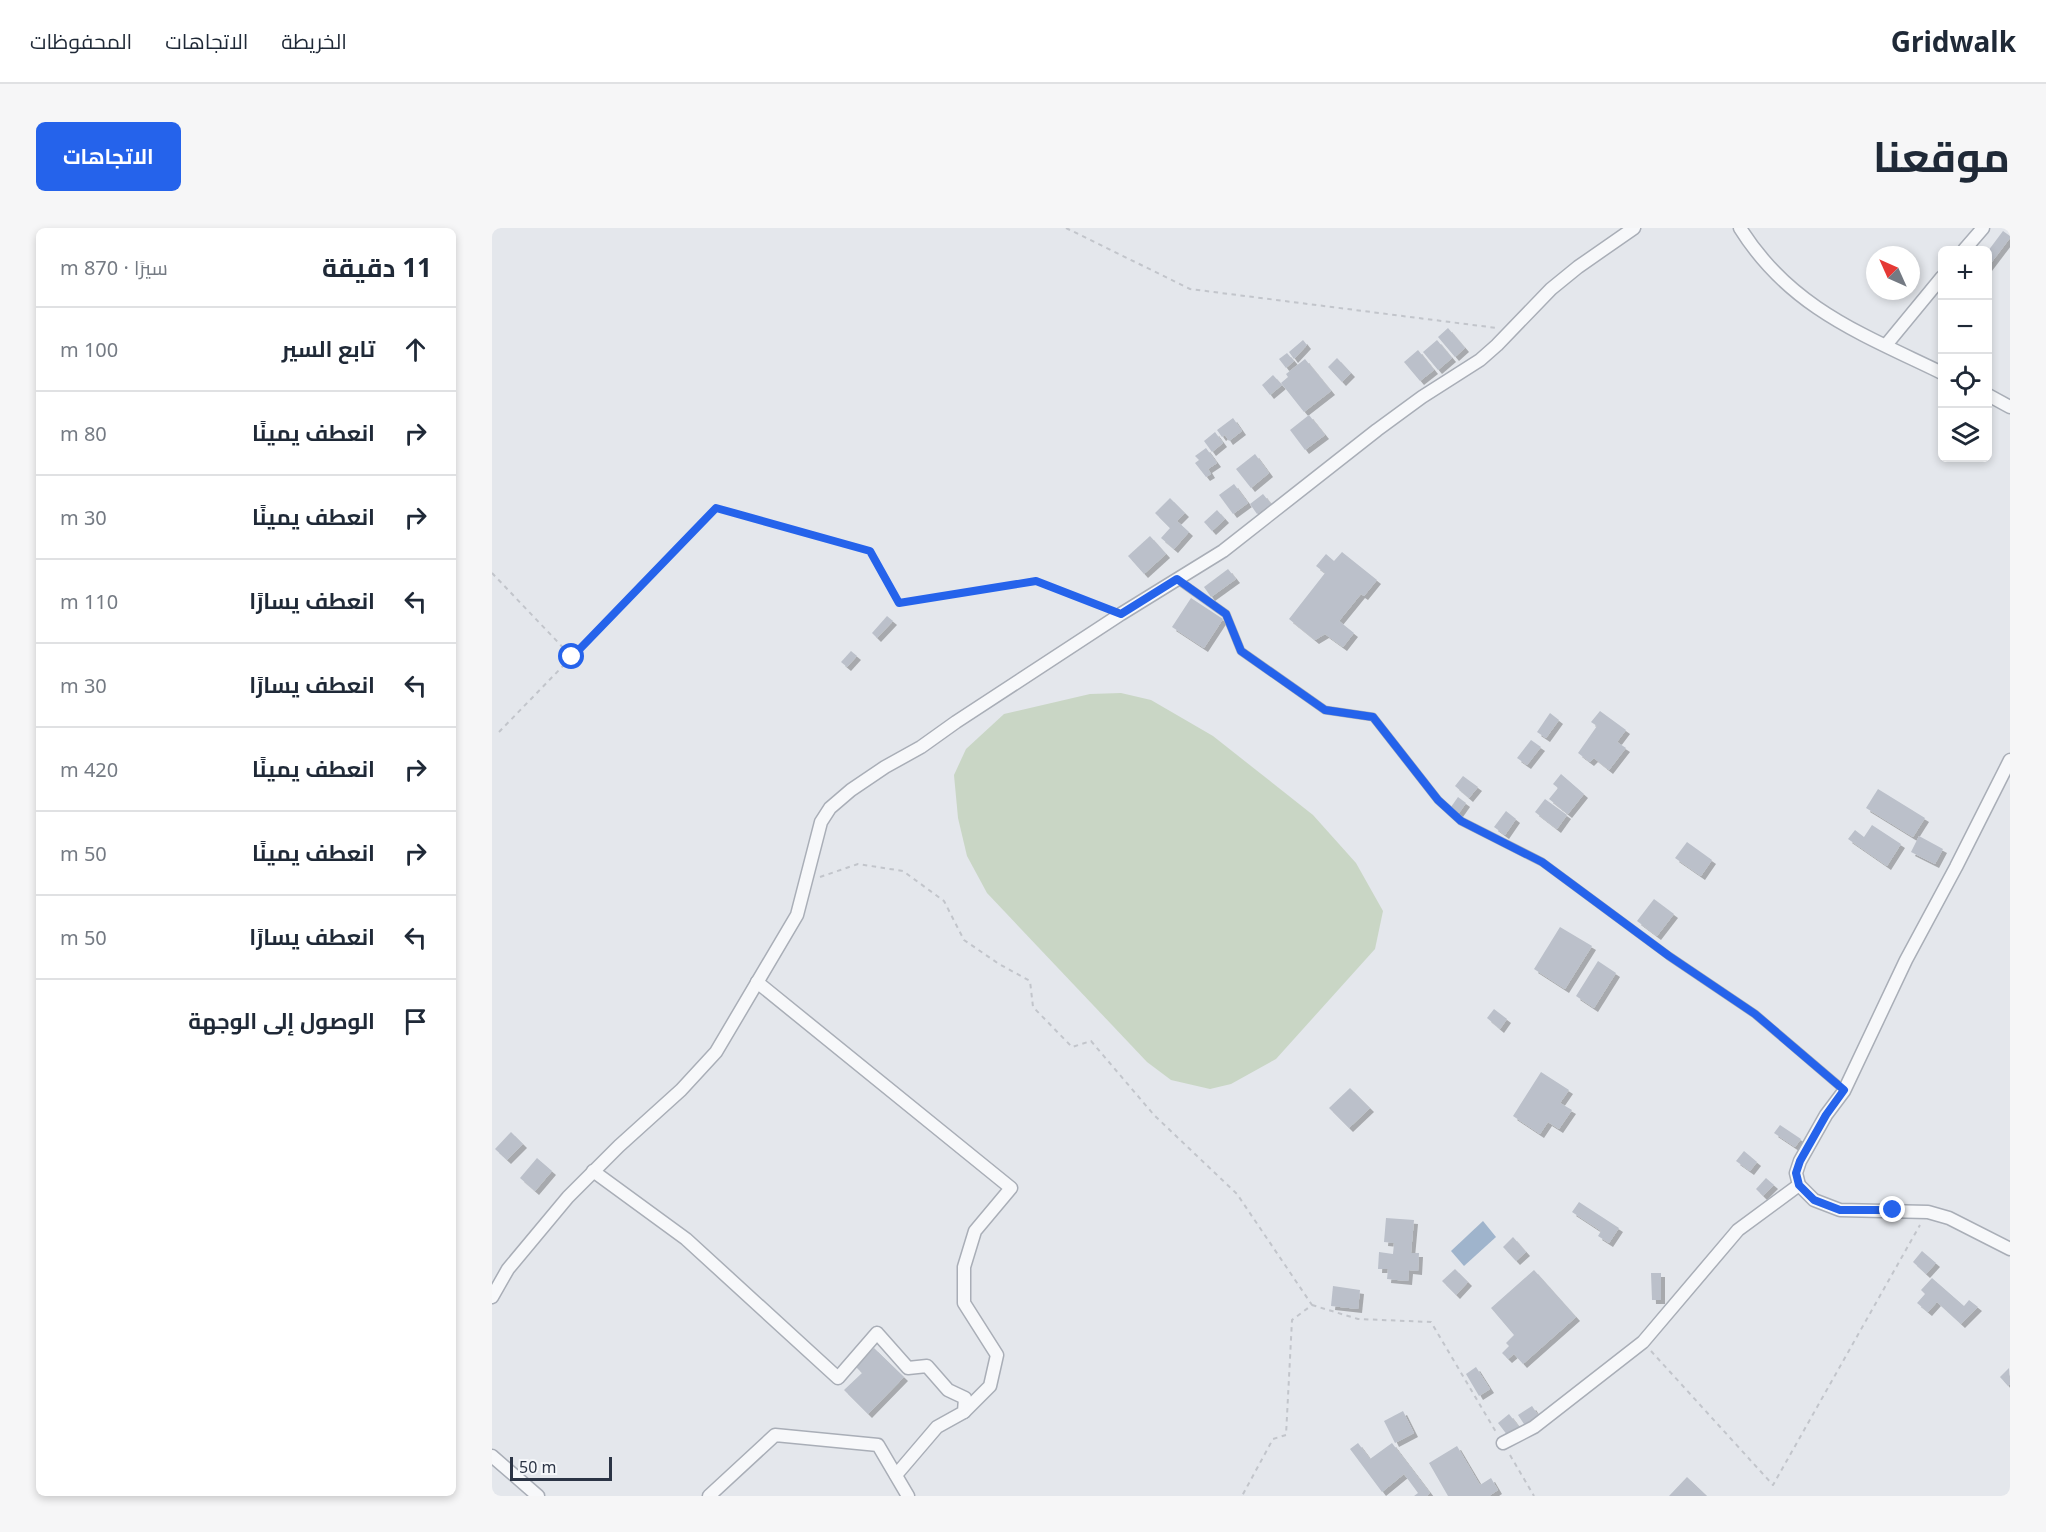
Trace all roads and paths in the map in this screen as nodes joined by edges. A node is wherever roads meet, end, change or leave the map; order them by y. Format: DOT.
graph roads {
  1 [pos="1066,228"];
  2 [pos="1634,228"];
  3 [pos="1740,228"];
  4 [pos="1983,228"];
  5 [pos="1967,246"];
  6 [pos="1938,282"];
  7 [pos="1513,330"];
  8 [pos="1886,345"];
  9 [pos="1938,371"];
  10 [pos="1992,397"];
  11 [pos="2010,407"];
  12 [pos="492,573"];
  13 [pos="1177,579"];
  14 [pos="1121,614"];
  15 [pos="572,657"];
  16 [pos="500,732"];
  17 [pos="2010,760"];
  18 [pos="805,882"];
  19 [pos="757,982"];
  20 [pos="1844,1090"];
  21 [pos="593,1171"];
  22 [pos="1799,1185"];
  23 [pos="1928,1212"];
  24 [pos="2010,1249"];
  25 [pos="492,1297"];
  26 [pos="1312,1305"];
  27 [pos="1643,1342"];
  28 [pos="964,1412"];
  29 [pos="1503,1443"];
  30 [pos="492,1456"];
  31 [pos="896,1475"];
  32 [pos="538,1496"];
  33 [pos="709,1496"];
  34 [pos="908,1496"];
  35 [pos="1242,1496"];
  36 [pos="1534,1496"];
  1 -- 7 [label="path"];
  2 -- 7 [label="street"];
  3 -- 8 [label="street"];
  4 -- 5 [label="street"];
  6 -- 8 [label="street"];
  7 -- 13 [label="street"];
  8 -- 9 [label="street"];
  10 -- 11 [label="street"];
  12 -- 15 [label="path"];
  13 -- 14 [label="street"];
  13 -- 20 [label="lane"];
  14 -- 15 [label="path"];
  14 -- 18 [label="street"];
  15 -- 16 [label="path"];
  17 -- 20 [label="street"];
  18 -- 19 [label="street"];
  18 -- 26 [label="path"];
  19 -- 21 [label="street"];
  19 -- 28 [label="street"];
  20 -- 22 [label="street"];
  21 -- 25 [label="street"];
  21 -- 28 [label="street"];
  22 -- 23 [label="street"];
  22 -- 27 [label="street"];
  23 -- 24 [label="street"];
  23 -- 27 [label="path"];
  26 -- 29 [label="path"];
  26 -- 35 [label="path"];
  27 -- 29 [label="street"];
  28 -- 31 [label="street"];
  29 -- 36 [label="path"];
  30 -- 32 [label="street"];
  31 -- 33 [label="street"];
  31 -- 34 [label="street"];
}
